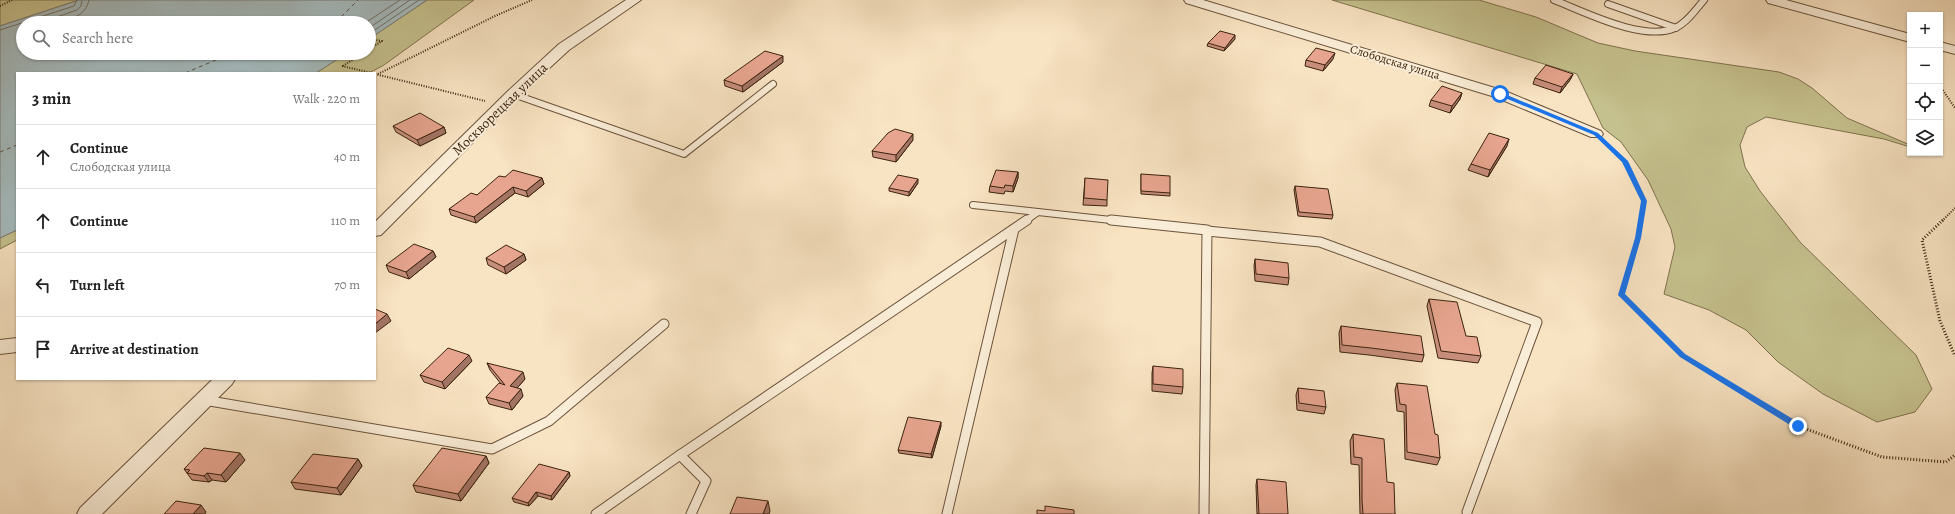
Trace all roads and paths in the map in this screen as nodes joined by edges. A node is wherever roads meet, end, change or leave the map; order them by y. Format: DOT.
graph roads {
  1 [pos="12,0"];
  2 [pos="532,0"];
  3 [pos="635,0"];
  4 [pos="1190,0"];
  5 [pos="1554,0"];
  6 [pos="1704,0"];
  7 [pos="1772,0"];
  8 [pos="1608,4"];
  9 [pos="0,6"];
  10 [pos="1676,28"];
  11 [pos="1907,37"];
  12 [pos="376,40"];
  13 [pos="376,45"];
  14 [pos="1943,47"];
  15 [pos="1955,50"];
  16 [pos="352,60"];
  17 [pos="368,72"];
  18 [pos="376,74"];
  19 [pos="773,84"];
  20 [pos="1943,90"];
  21 [pos="513,94"];
  22 [pos="503,105"];
  23 [pos="1955,108"];
  24 [pos="1596,134"];
  25 [pos="973,205"];
  26 [pos="1955,208"];
  27 [pos="1038,212"];
  28 [pos="376,229"];
  29 [pos="1014,229"];
  30 [pos="1207,230"];
  31 [pos="664,324"];
  32 [pos="16,345"];
  33 [pos="0,347"];
  34 [pos="1955,356"];
  35 [pos="224,380"];
  36 [pos="204,400"];
  37 [pos="680,455"];
  38 [pos="1955,455"];
  39 [pos="1466,512"];
  40 [pos="88,514"];
  41 [pos="596,514"];
  42 [pos="691,514"];
  43 [pos="947,514"];
  44 [pos="1204,514"];
  1 -- 9 [label="path"];
  2 -- 18 [label="path"];
  3 -- 21 [label="street, Москворецкая улица"];
  4 -- 24 [label="street, Слободская улица"];
  5 -- 10 [label="lane"];
  6 -- 10 [label="lane"];
  7 -- 11 [label="street"];
  8 -- 10 [label="lane"];
  12 -- 13 [label="path"];
  14 -- 15 [label="street"];
  16 -- 17 [label="path"];
  18 -- 22 [label="path"];
  19 -- 21 [label="lane"];
  20 -- 23 [label="path"];
  21 -- 22 [label="street, Москворецкая улица"];
  22 -- 28 [label="street, Москворецкая улица"];
  24 -- 38 [label="path"];
  25 -- 27 [label="lane"];
  26 -- 34 [label="path"];
  27 -- 29 [label="lane"];
  27 -- 30 [label="lane"];
  29 -- 37 [label="lane"];
  29 -- 43 [label="lane"];
  30 -- 39 [label="lane"];
  30 -- 44 [label="lane"];
  31 -- 36 [label="lane"];
  32 -- 33 [label="street"];
  35 -- 36 [label="street"];
  36 -- 40 [label="street"];
  37 -- 41 [label="lane"];
  37 -- 42 [label="lane"];
}
